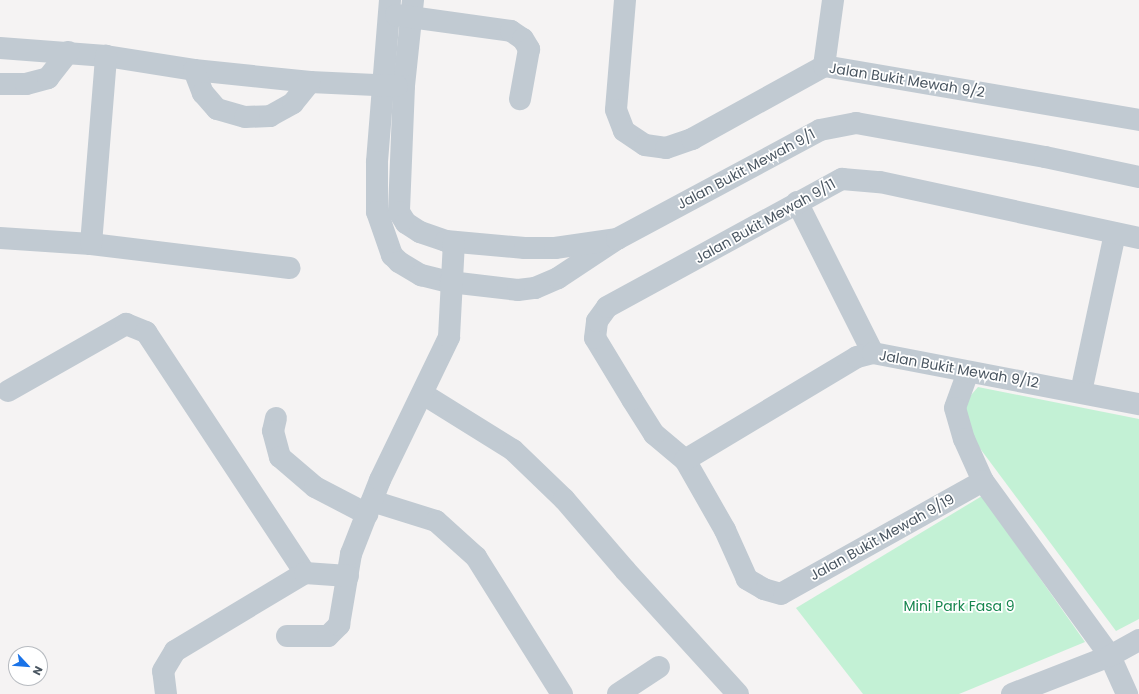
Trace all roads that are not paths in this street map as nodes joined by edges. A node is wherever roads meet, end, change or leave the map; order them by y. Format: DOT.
graph roads {
  1 [pos="625,0"];
  2 [pos="833,0"];
  3 [pos="390,7"];
  4 [pos="412,8"];
  5 [pos="0,48"];
  6 [pos="68,52"];
  7 [pos="106,56"];
  8 [pos="824,66"];
  9 [pos="194,70"];
  10 [pos="310,82"];
  11 [pos="0,84"];
  12 [pos="382,85"];
  13 [pos="404,86"];
  14 [pos="520,99"];
  15 [pos="1139,120"];
  16 [pos="1139,177"];
  17 [pos="797,202"];
  18 [pos="406,223"];
  19 [pos="384,233"];
  20 [pos="1115,234"];
  21 [pos="0,238"];
  22 [pos="1139,238"];
  23 [pos="617,239"];
  24 [pos="454,242"];
  25 [pos="91,244"];
  26 [pos="290,268"];
  27 [pos="450,282"];
  28 [pos="873,353"];
  29 [pos="968,372"];
  30 [pos="8,392"];
  31 [pos="1081,392"];
  32 [pos="423,394"];
  33 [pos="1139,404"];
  34 [pos="276,418"];
  35 [pos="685,460"];
  36 [pos="984,481"];
  37 [pos="369,508"];
  38 [pos="305,573"];
  39 [pos="348,576"];
  40 [pos="288,636"];
  41 [pos="1139,640"];
  42 [pos="1110,656"];
  43 [pos="659,667"];
  44 [pos="166,694"];
  45 [pos="562,694"];
  46 [pos="618,694"];
  47 [pos="738,694"];
  48 [pos="1012,694"];
  49 [pos="1127,694"];
  1 -- 8 [label="street, Jalan Bukit Mewah 9/2"];
  2 -- 8 [label="street"];
  3 -- 4 [label="street"];
  3 -- 12 [label="street"];
  4 -- 13 [label="street"];
  4 -- 14 [label="street"];
  5 -- 6 [label="street"];
  6 -- 7 [label="street"];
  6 -- 11 [label="street"];
  7 -- 9 [label="street"];
  7 -- 25 [label="street"];
  8 -- 15 [label="street, Jalan Bukit Mewah 9/2"];
  9 -- 10 [label="street"];
  9 -- 10 [label="street"];
  10 -- 12 [label="street"];
  12 -- 13 [label="street"];
  12 -- 19 [label="street"];
  13 -- 18 [label="street"];
  16 -- 23 [label="street, Jalan Bukit Mewah 9/1"];
  17 -- 20 [label="street, Jalan Bukit Mewah 9/11"];
  17 -- 28 [label="street"];
  17 -- 35 [label="street, Jalan Bukit Mewah 9/11"];
  18 -- 19 [label="street"];
  18 -- 24 [label="street, Jalan Bukit Mewah 9/1"];
  19 -- 27 [label="street"];
  20 -- 22 [label="street, Jalan Bukit Mewah 9/11"];
  20 -- 31 [label="street"];
  21 -- 25 [label="street"];
  23 -- 24 [label="street, Jalan Bukit Mewah 9/1"];
  23 -- 27 [label="street"];
  24 -- 27 [label="street"];
  25 -- 26 [label="street"];
  27 -- 32 [label="street"];
  28 -- 29 [label="street, Jalan Bukit Mewah 9/12"];
  28 -- 35 [label="street, Jalan Bukit Mewah 9/12"];
  29 -- 31 [label="street, Jalan Bukit Mewah 9/12"];
  29 -- 36 [label="street"];
  30 -- 38 [label="street"];
  31 -- 33 [label="street, Jalan Bukit Mewah 9/12"];
  32 -- 37 [label="street"];
  32 -- 47 [label="street"];
  34 -- 37 [label="street"];
  35 -- 36 [label="street, Jalan Bukit Mewah 9/19"];
  36 -- 42 [label="street"];
  37 -- 39 [label="street"];
  37 -- 45 [label="street"];
  38 -- 39 [label="street"];
  38 -- 44 [label="street"];
  39 -- 40 [label="street"];
  41 -- 42 [label="street"];
  42 -- 48 [label="street"];
  42 -- 49 [label="street"];
  43 -- 46 [label="street"];
}
